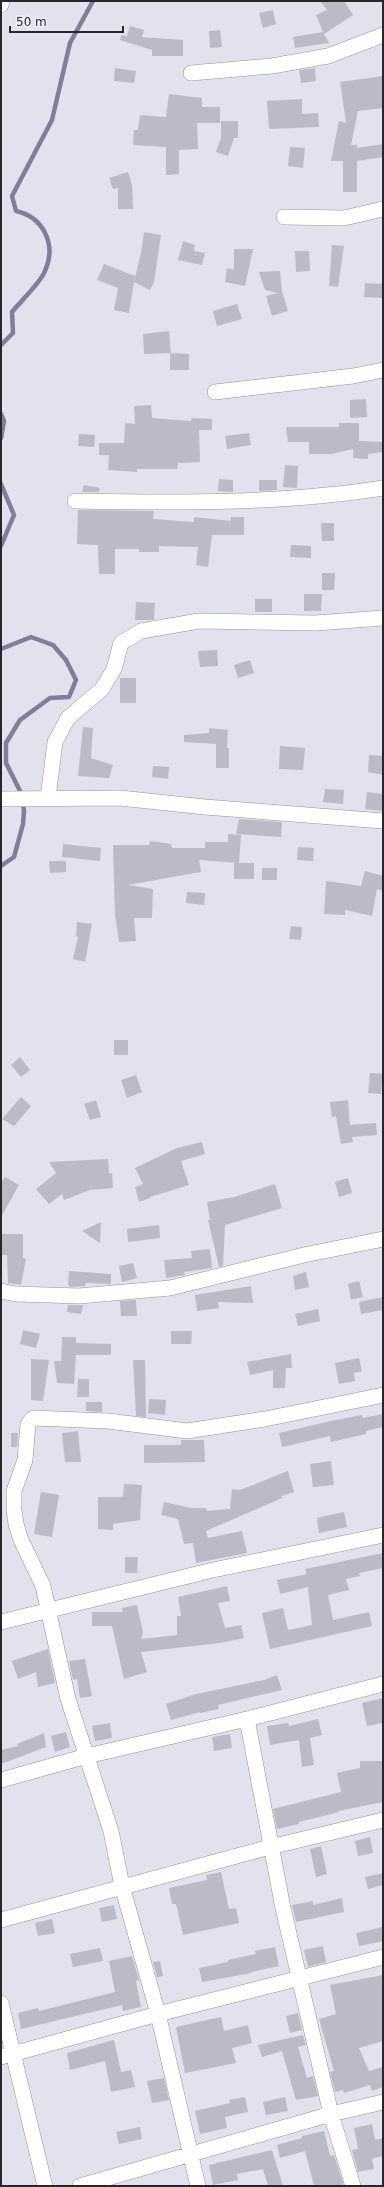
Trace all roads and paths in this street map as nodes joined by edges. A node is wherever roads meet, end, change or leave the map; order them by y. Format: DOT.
graph roads {
  1 [pos="2,1"];
  2 [pos="1,6"];
  3 [pos="383,35"];
  4 [pos="191,73"];
  5 [pos="383,209"];
  6 [pos="284,217"];
  7 [pos="383,370"];
  8 [pos="215,392"];
  9 [pos="383,488"];
  10 [pos="75,501"];
  11 [pos="383,618"];
  12 [pos="48,798"];
  13 [pos="1,799"];
  14 [pos="383,821"];
  15 [pos="383,1240"];
  16 [pos="1,1290"];
  17 [pos="383,1395"];
  18 [pos="383,1535"];
  19 [pos="49,1611"];
  20 [pos="1,1622"];
  21 [pos="383,1684"];
  22 [pos="247,1719"];
  23 [pos="87,1756"];
  24 [pos="1,1780"];
  25 [pos="383,1820"];
  26 [pos="270,1848"];
  27 [pos="122,1886"];
  28 [pos="1,1920"];
  29 [pos="383,1957"];
  30 [pos="299,1978"];
  31 [pos="1,2003"];
  32 [pos="158,2014"];
  33 [pos="7,2055"];
  34 [pos="383,2102"];
  35 [pos="331,2114"];
  36 [pos="191,2156"];
  37 [pos="45,2186"];
  38 [pos="80,2186"];
  39 [pos="198,2186"];
  40 [pos="353,2186"];
  1 -- 2 [label="street"];
  3 -- 4 [label="street"];
  5 -- 6 [label="street"];
  7 -- 8 [label="street"];
  9 -- 10 [label="street"];
  11 -- 12 [label="street"];
  12 -- 13 [label="street"];
  12 -- 14 [label="street"];
  15 -- 16 [label="street"];
  17 -- 19 [label="street"];
  18 -- 19 [label="street"];
  19 -- 20 [label="street"];
  19 -- 23 [label="street"];
  21 -- 22 [label="street"];
  22 -- 23 [label="street"];
  22 -- 26 [label="street"];
  23 -- 24 [label="street"];
  23 -- 27 [label="street"];
  25 -- 26 [label="street"];
  26 -- 27 [label="street"];
  26 -- 30 [label="street"];
  27 -- 28 [label="street"];
  27 -- 32 [label="street"];
  29 -- 30 [label="street"];
  30 -- 32 [label="street"];
  30 -- 35 [label="street"];
  31 -- 33 [label="street"];
  32 -- 33 [label="street"];
  32 -- 36 [label="street"];
  33 -- 37 [label="street"];
  34 -- 35 [label="street"];
  35 -- 36 [label="street"];
  35 -- 40 [label="street"];
  36 -- 38 [label="street"];
  36 -- 39 [label="street"];
}
